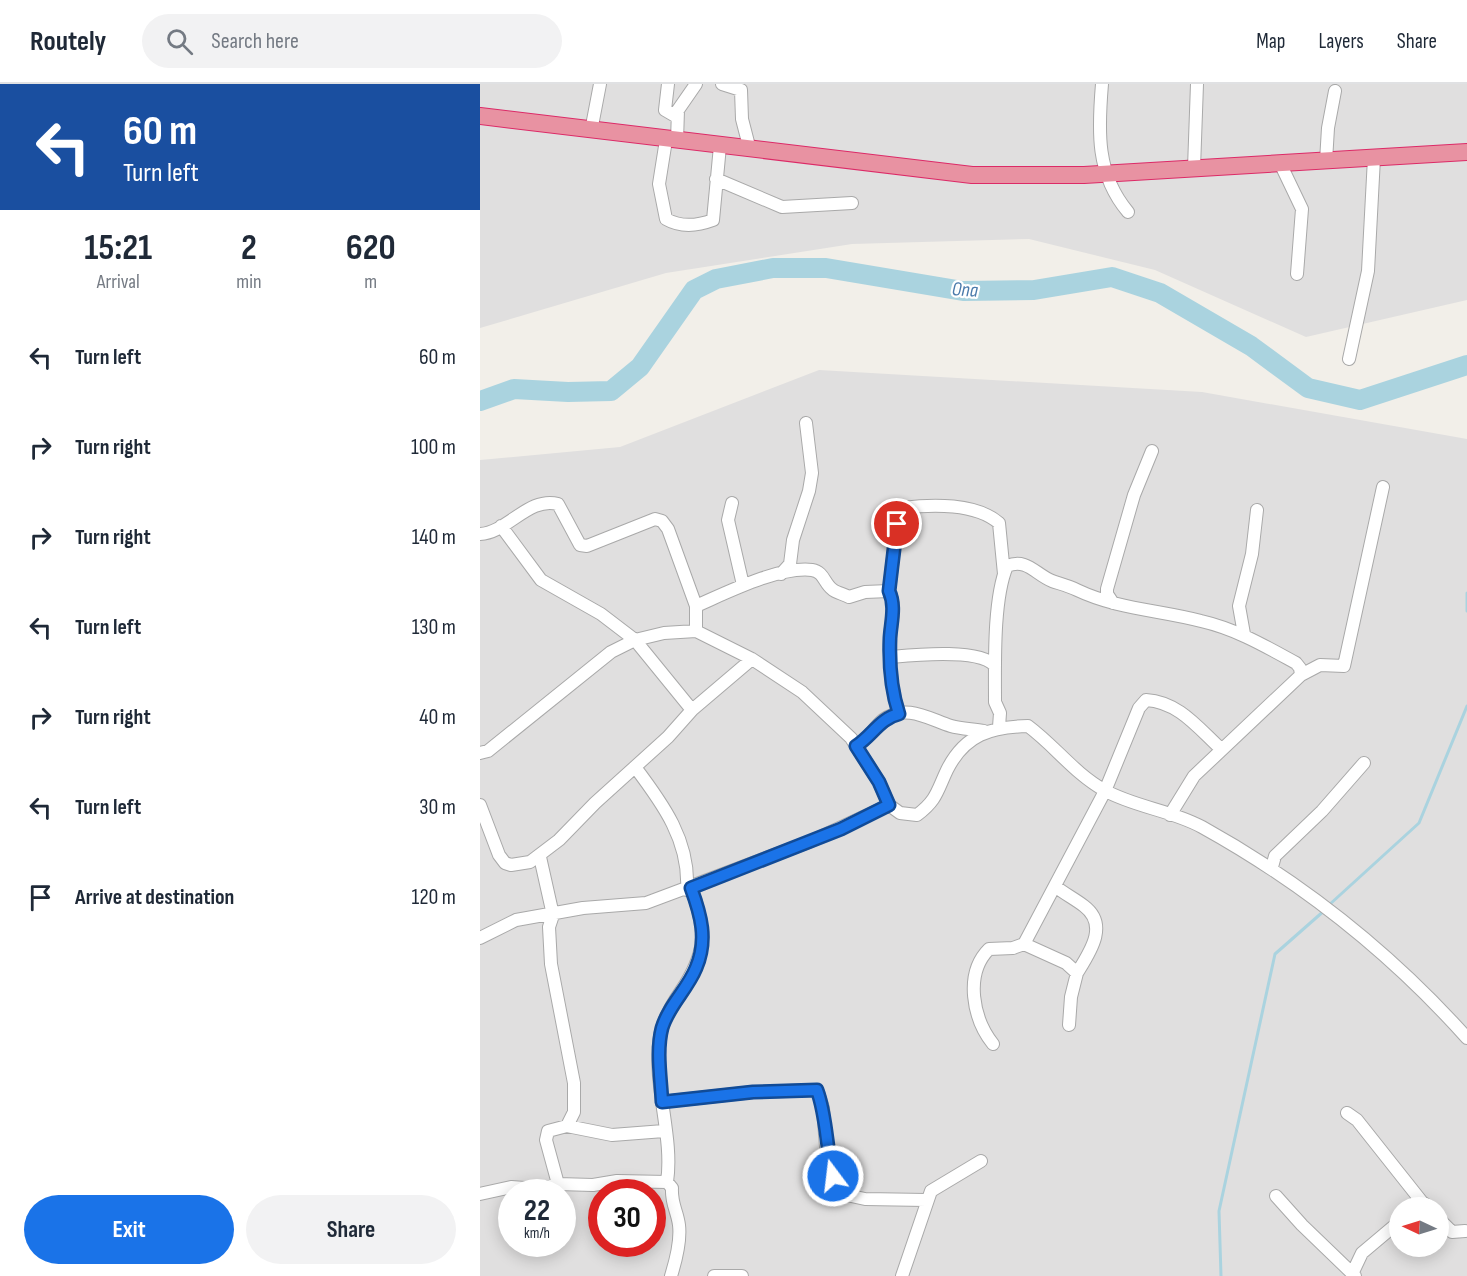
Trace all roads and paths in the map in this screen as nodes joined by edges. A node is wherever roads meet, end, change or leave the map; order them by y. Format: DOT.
graph roads {
  1 [pos="600,84"];
  2 [pos="668,84"];
  3 [pos="696,84"];
  4 [pos="722,84"];
  5 [pos="1102,84"];
  6 [pos="1197,84"];
  7 [pos="1335,91"];
  8 [pos="480,116"];
  9 [pos="677,117"];
  10 [pos="591,131"];
  11 [pos="672,140"];
  12 [pos="720,146"];
  13 [pos="750,150"];
  14 [pos="1467,152"];
  15 [pos="1374,158"];
  16 [pos="1326,161"];
  17 [pos="1280,163"];
  18 [pos="1194,168"];
  19 [pos="1105,173"];
  20 [pos="716,179"];
  21 [pos="852,203"];
  22 [pos="1128,212"];
  23 [pos="1297,274"];
  24 [pos="1349,359"];
  25 [pos="806,423"];
  26 [pos="1152,451"];
  27 [pos="1383,487"];
  28 [pos="732,503"];
  29 [pos="1257,510"];
  30 [pos="501,526"];
  31 [pos="480,534"];
  32 [pos="781,574"];
  33 [pos="1004,574"];
  34 [pos="743,585"];
  35 [pos="889,591"];
  36 [pos="1113,603"];
  37 [pos="696,606"];
  38 [pos="696,631"];
  39 [pos="1244,634"];
  40 [pos="635,640"];
  41 [pos="890,657"];
  42 [pos="752,659"];
  43 [pos="995,666"];
  44 [pos="1301,675"];
  45 [pos="692,710"];
  46 [pos="899,714"];
  47 [pos="999,727"];
  48 [pos="984,731"];
  49 [pos="856,746"];
  50 [pos="1221,749"];
  51 [pos="480,753"];
  52 [pos="1364,763"];
  53 [pos="635,767"];
  54 [pos="1105,791"];
  55 [pos="1180,796"];
  56 [pos="480,805"];
  57 [pos="889,805"];
  58 [pos="1155,809"];
  59 [pos="1174,816"];
  60 [pos="540,856"];
  61 [pos="1272,867"];
  62 [pos="1056,887"];
  63 [pos="689,889"];
  64 [pos="553,915"];
  65 [pos="480,938"];
  66 [pos="1024,944"];
  67 [pos="1077,973"];
  68 [pos="1069,1025"];
  69 [pos="1467,1038"];
  70 [pos="993,1044"];
  71 [pos="662,1102"];
  72 [pos="1347,1113"];
  73 [pos="567,1126"];
  74 [pos="664,1131"];
  75 [pos="981,1161"];
  76 [pos="556,1179"];
  77 [pos="667,1182"];
  78 [pos="576,1185"];
  79 [pos="498,1190"];
  80 [pos="480,1194"];
  81 [pos="1276,1196"];
  82 [pos="1416,1197"];
  83 [pos="926,1200"];
  84 [pos="1449,1229"];
  85 [pos="1389,1230"];
  86 [pos="1465,1231"];
  87 [pos="1353,1275"];
  88 [pos="671,1276"];
  89 [pos="714,1276"];
  90 [pos="742,1276"];
  91 [pos="902,1276"];
  1 -- 10 [label="street"];
  2 -- 9 [label="street"];
  3 -- 9 [label="street"];
  4 -- 13 [label="street"];
  5 -- 19 [label="street"];
  6 -- 18 [label="street"];
  7 -- 16 [label="street"];
  8 -- 10 [label="highway"];
  9 -- 11 [label="street"];
  10 -- 11 [label="highway"];
  11 -- 12 [label="highway"];
  11 -- 20 [label="street"];
  12 -- 13 [label="highway"];
  12 -- 20 [label="street"];
  13 -- 19 [label="highway"];
  14 -- 15 [label="highway"];
  15 -- 16 [label="highway"];
  15 -- 24 [label="street"];
  16 -- 17 [label="highway"];
  17 -- 18 [label="highway"];
  17 -- 23 [label="street"];
  18 -- 19 [label="highway"];
  19 -- 22 [label="street"];
  20 -- 21 [label="street"];
  25 -- 32 [label="street"];
  26 -- 36 [label="street"];
  27 -- 44 [label="street"];
  28 -- 34 [label="street"];
  29 -- 39 [label="street"];
  30 -- 31 [label="street"];
  30 -- 37 [label="street"];
  30 -- 40 [label="street"];
  32 -- 34 [label="street"];
  32 -- 35 [label="street"];
  33 -- 35 [label="street"];
  33 -- 36 [label="street"];
  33 -- 43 [label="street"];
  34 -- 37 [label="street"];
  35 -- 41 [label="street"];
  36 -- 39 [label="street"];
  37 -- 38 [label="street"];
  38 -- 40 [label="street"];
  38 -- 42 [label="street"];
  39 -- 44 [label="street"];
  40 -- 45 [label="street"];
  40 -- 51 [label="street"];
  41 -- 43 [label="street"];
  41 -- 46 [label="street"];
  42 -- 45 [label="street"];
  42 -- 49 [label="street"];
  43 -- 47 [label="street"];
  44 -- 50 [label="street"];
  45 -- 53 [label="street"];
  46 -- 48 [label="street"];
  46 -- 49 [label="street"];
  47 -- 48 [label="street"];
  47 -- 54 [label="street"];
  48 -- 57 [label="street"];
  49 -- 57 [label="street"];
  50 -- 54 [label="street"];
  50 -- 55 [label="street"];
  52 -- 61 [label="street"];
  53 -- 60 [label="street"];
  53 -- 63 [label="street"];
  54 -- 58 [label="street"];
  54 -- 62 [label="street"];
  55 -- 58 [label="street"];
  55 -- 59 [label="street"];
  56 -- 60 [label="street"];
  57 -- 63 [label="street"];
  58 -- 59 [label="street"];
  59 -- 61 [label="street"];
  60 -- 64 [label="street"];
  61 -- 69 [label="street"];
  62 -- 66 [label="street"];
  62 -- 67 [label="street"];
  63 -- 64 [label="street"];
  63 -- 71 [label="street"];
  64 -- 65 [label="street"];
  64 -- 73 [label="street"];
  66 -- 67 [label="street"];
  66 -- 70 [label="street"];
  67 -- 68 [label="street"];
  71 -- 74 [label="street"];
  71 -- 83 [label="street"];
  72 -- 82 [label="street"];
  73 -- 74 [label="street"];
  73 -- 76 [label="street"];
  74 -- 77 [label="street"];
  75 -- 83 [label="street"];
  77 -- 78 [label="street"];
  77 -- 88 [label="street"];
  79 -- 80 [label="street"];
  81 -- 87 [label="street"];
  83 -- 91 [label="street"];
  84 -- 86 [label="street"];
  85 -- 87 [label="street"];
  89 -- 90 [label="street"];
}
